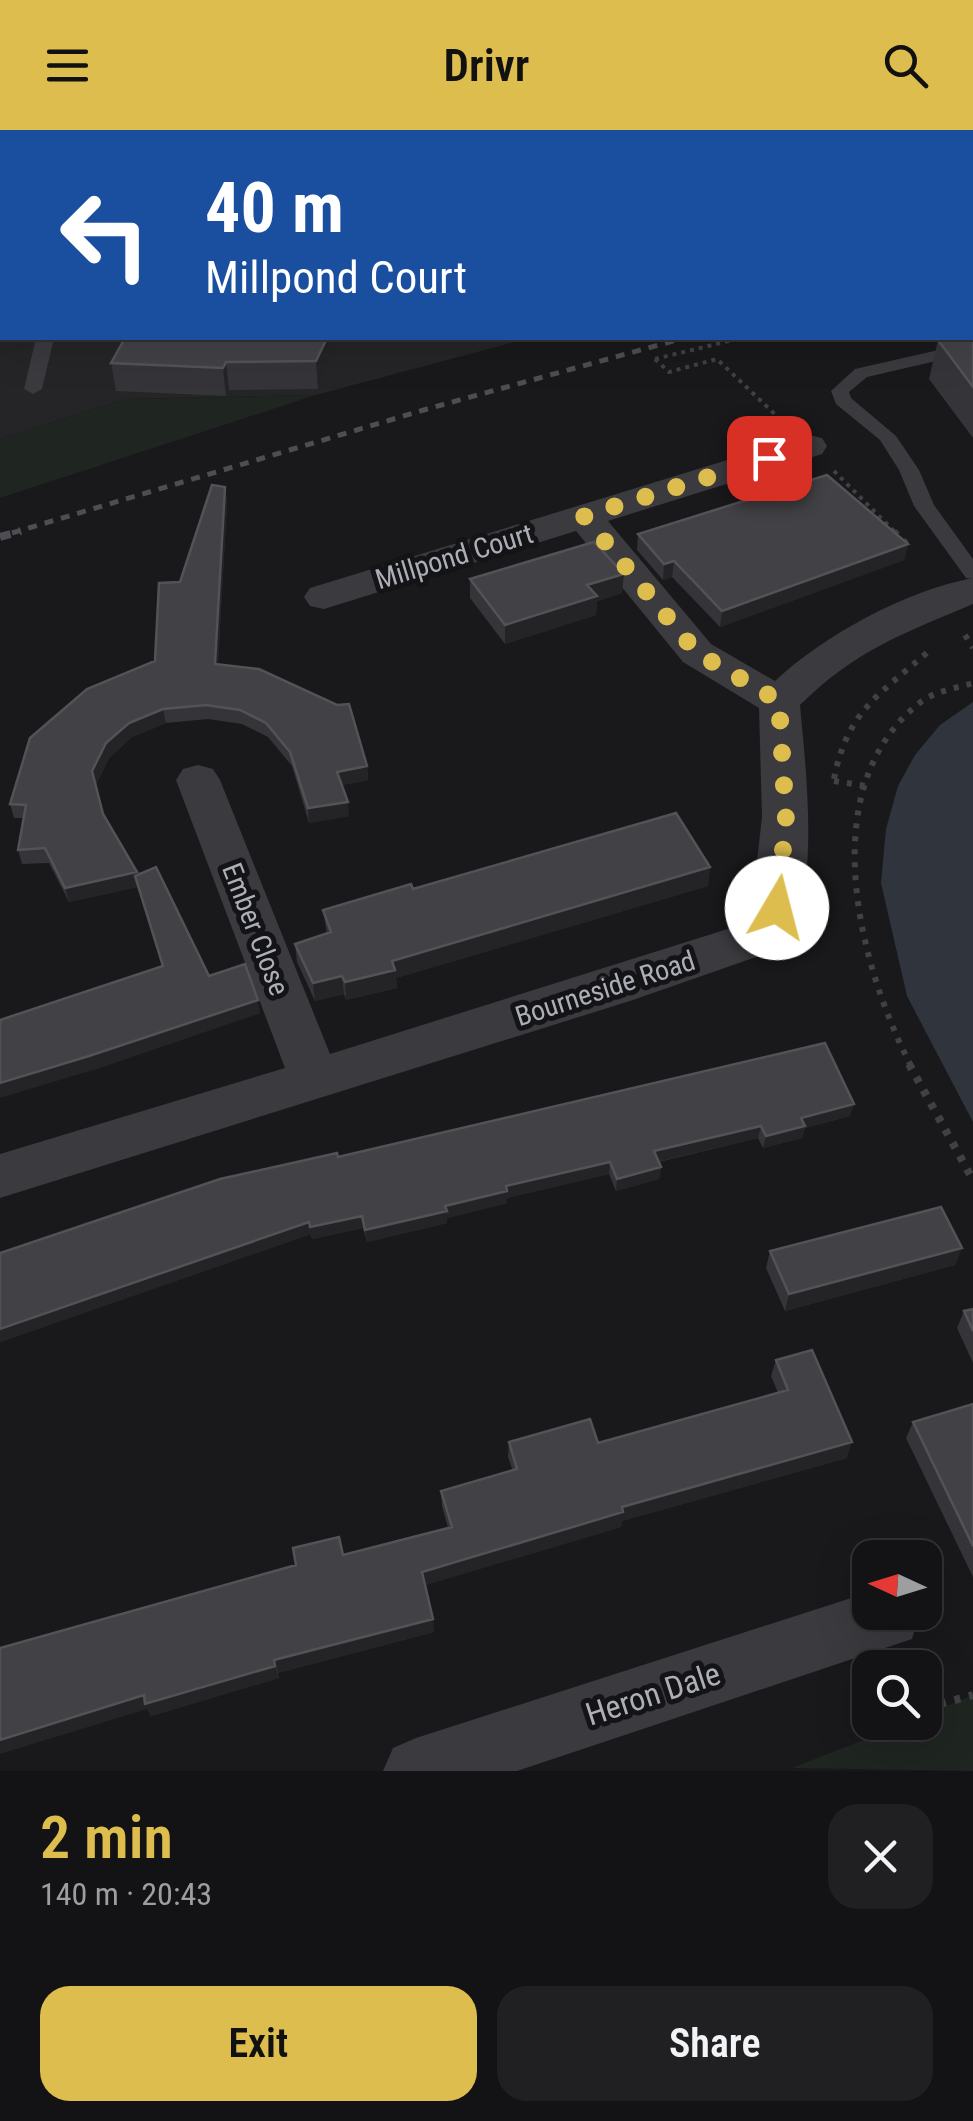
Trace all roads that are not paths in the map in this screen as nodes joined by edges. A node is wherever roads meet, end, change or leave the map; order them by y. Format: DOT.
graph roads {
  1 [pos="45,340"];
  2 [pos="943,354"];
  3 [pos="33,389"];
  4 [pos="810,446"];
  5 [pos="584,516"];
  6 [pos="972,583"];
  7 [pos="324,596"];
  8 [pos="779,701"];
  9 [pos="198,780"];
  10 [pos="314,1078"];
  11 [pos="0,1176"];
  12 [pos="852,1629"];
  13 [pos="416,1771"];
  1 -- 3 [label="lane"];
  2 -- 6 [label="lane"];
  4 -- 5 [label="street, Millpond Court"];
  5 -- 7 [label="street, Millpond Court"];
  5 -- 8 [label="street"];
  6 -- 8 [label="street"];
  8 -- 10 [label="street, Bourneside Road"];
  9 -- 10 [label="street, Ember Close"];
  10 -- 11 [label="street, Bourneside Road"];
  12 -- 13 [label="street, Heron Dale"];
}
